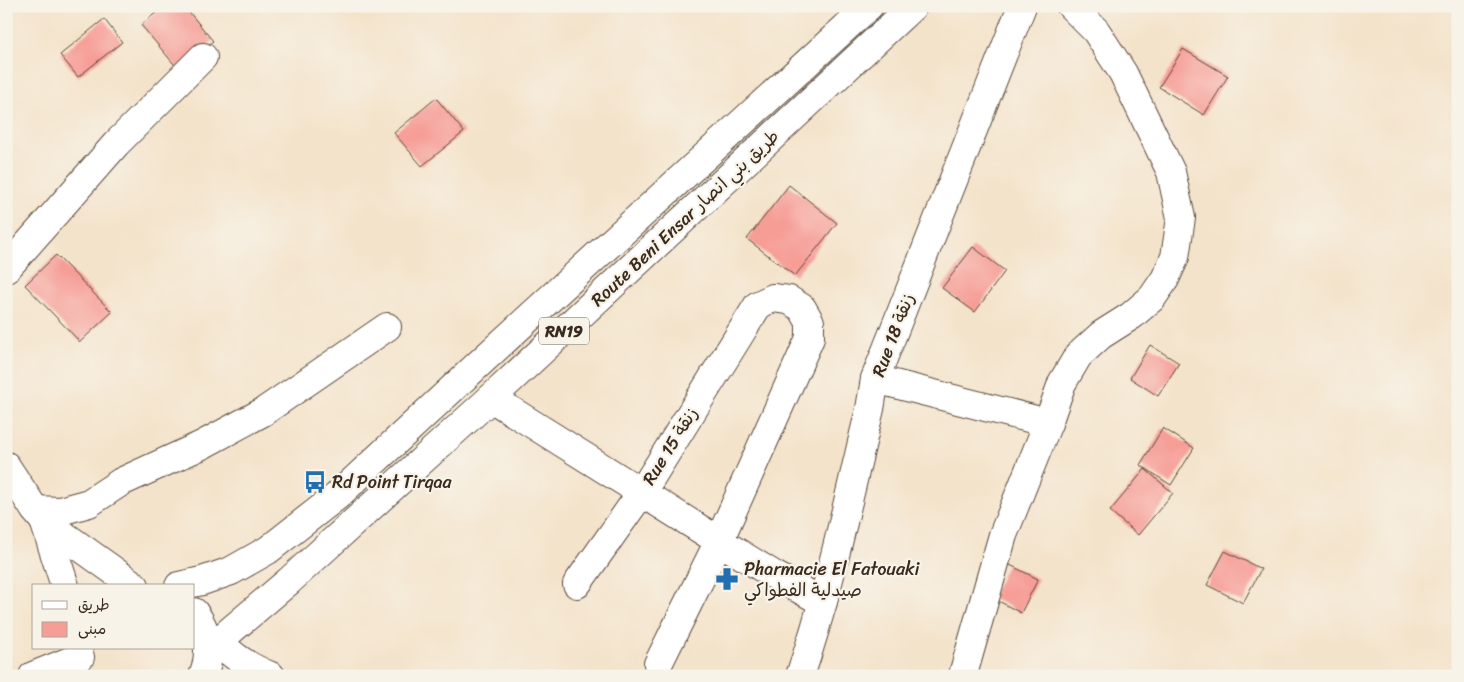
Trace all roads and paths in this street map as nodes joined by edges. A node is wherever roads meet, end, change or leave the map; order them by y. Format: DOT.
graph roads {
  1 [pos="869,6"];
  2 [pos="914,6"];
  3 [pos="1022,6"];
  4 [pos="1071,6"];
  5 [pos="203,57"];
  6 [pos="6,269"];
  7 [pos="387,327"];
  8 [pos="875,379"];
  9 [pos="491,398"];
  10 [pos="1048,423"];
  11 [pos="6,466"];
  12 [pos="642,492"];
  13 [pos="39,516"];
  14 [pos="719,542"];
  15 [pos="64,584"];
  16 [pos="132,584"];
  17 [pos="189,584"];
  18 [pos="577,584"];
  19 [pos="822,602"];
  20 [pos="195,613"];
  21 [pos="82,660"];
  22 [pos="209,662"];
  23 [pos="658,664"];
  24 [pos="964,671"];
  25 [pos="33,676"];
  26 [pos="271,676"];
  27 [pos="800,676"];
  1 -- 17 [label="main road, Route Beni Ensar طريق بني انصار / RN19"];
  2 -- 9 [label="main road, Route Beni Ensar طريق بني انصار / RN19"];
  3 -- 8 [label="main road, Rue 18 زنقة"];
  4 -- 10 [label="main road"];
  5 -- 6 [label="main road"];
  7 -- 13 [label="main road"];
  8 -- 10 [label="main road"];
  8 -- 19 [label="main road, Rue 18 زنقة"];
  9 -- 12 [label="main road"];
  9 -- 22 [label="main road, Route Beni Ensar طريق بني انصار / RN19"];
  10 -- 24 [label="main road"];
  11 -- 13 [label="main road"];
  12 -- 14 [label="main road"];
  12 -- 14 [label="main road, Rue 15 زنقة"];
  12 -- 18 [label="main road, Rue 15 زنقة"];
  13 -- 15 [label="main road"];
  13 -- 16 [label="main road"];
  14 -- 19 [label="main road"];
  14 -- 23 [label="main road"];
  19 -- 27 [label="main road, Rue 18 زنقة"];
  20 -- 22 [label="main road"];
  21 -- 25 [label="main road"];
  22 -- 26 [label="main road"];
}
